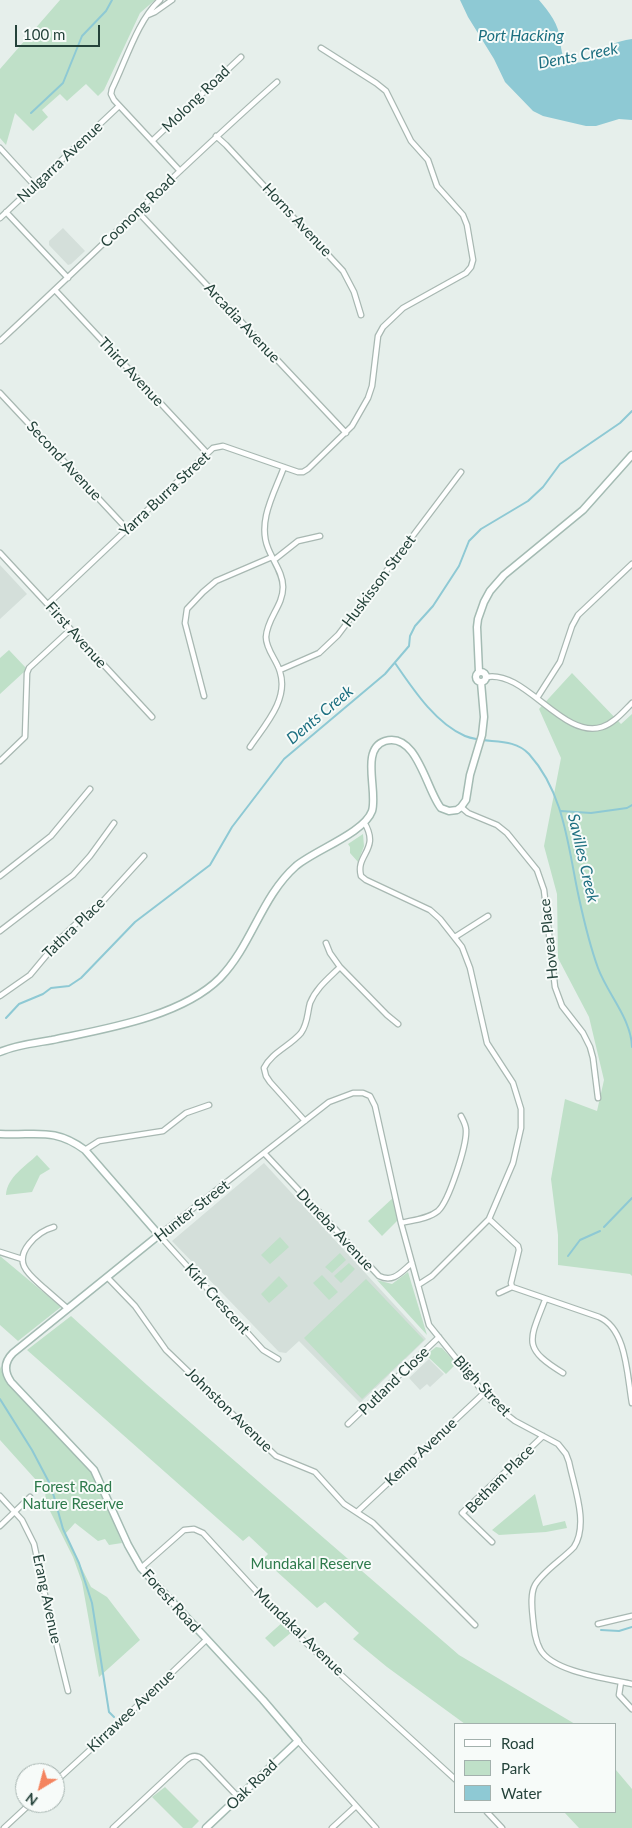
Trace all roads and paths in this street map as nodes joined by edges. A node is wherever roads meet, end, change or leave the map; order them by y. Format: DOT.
graph roads {
  1 [pos="160,0"];
  2 [pos="172,0"];
  3 [pos="148,15"];
  4 [pos="321,48"];
  5 [pos="241,57"];
  6 [pos="277,82"];
  7 [pos="119,106"];
  8 [pos="216,136"];
  9 [pos="152,141"];
  10 [pos="0,148"];
  11 [pos="180,171"];
  12 [pos="34,185"];
  13 [pos="6,212"];
  14 [pos="138,212"];
  15 [pos="0,218"];
  16 [pos="68,278"];
  17 [pos="55,290"];
  18 [pos="360,315"];
  19 [pos="1,339"];
  20 [pos="0,393"];
  21 [pos="346,433"];
  22 [pos="207,453"];
  23 [pos="632,455"];
  24 [pos="284,467"];
  25 [pos="460,472"];
  26 [pos="128,528"];
  27 [pos="320,536"];
  28 [pos="0,553"];
  29 [pos="273,559"];
  30 [pos="632,564"];
  31 [pos="48,604"];
  32 [pos="70,630"];
  33 [pos="280,670"];
  34 [pos="484,680"];
  35 [pos="204,696"];
  36 [pos="537,698"];
  37 [pos="632,703"];
  38 [pos="152,717"];
  39 [pos="250,747"];
  40 [pos="0,761"];
  41 [pos="90,789"];
  42 [pos="461,808"];
  43 [pos="364,822"];
  44 [pos="114,823"];
  45 [pos="144,856"];
  46 [pos="0,876"];
  47 [pos="488,916"];
  48 [pos="0,931"];
  49 [pos="455,937"];
  50 [pos="326,943"];
  51 [pos="340,967"];
  52 [pos="0,996"];
  53 [pos="398,1024"];
  54 [pos="0,1052"];
  55 [pos="598,1098"];
  56 [pos="209,1105"];
  57 [pos="376,1106"];
  58 [pos="461,1116"];
  59 [pos="305,1121"];
  60 [pos="0,1134"];
  61 [pos="86,1150"];
  62 [pos="264,1154"];
  63 [pos="489,1219"];
  64 [pos="401,1223"];
  65 [pos="54,1226"];
  66 [pos="160,1235"];
  67 [pos="0,1252"];
  68 [pos="22,1259"];
  69 [pos="412,1263"];
  70 [pos="108,1278"];
  71 [pos="418,1285"];
  72 [pos="512,1288"];
  73 [pos="498,1293"];
  74 [pos="545,1300"];
  75 [pos="68,1309"];
  76 [pos="439,1337"];
  77 [pos="13,1353"];
  78 [pos="278,1359"];
  79 [pos="563,1373"];
  80 [pos="484,1393"];
  81 [pos="632,1403"];
  82 [pos="348,1424"];
  83 [pos="543,1436"];
  84 [pos="0,1496"];
  85 [pos="30,1498"];
  86 [pos="15,1512"];
  87 [pos="358,1512"];
  88 [pos="0,1526"];
  89 [pos="492,1542"];
  90 [pos="141,1568"];
  91 [pos="632,1616"];
  92 [pos="598,1624"];
  93 [pos="475,1625"];
  94 [pos="206,1640"];
  95 [pos="621,1682"];
  96 [pos="632,1684"];
  97 [pos="68,1690"];
  98 [pos="632,1709"];
  99 [pos="298,1741"];
  100 [pos="65,1773"];
  101 [pos="454,1778"];
  102 [pos="239,1798"];
  103 [pos="356,1806"];
  104 [pos="21,1813"];
  105 [pos="488,1813"];
  106 [pos="4,1828"];
  107 [pos="114,1828"];
  108 [pos="206,1828"];
  109 [pos="332,1828"];
  110 [pos="376,1828"];
  111 [pos="502,1828"];
  1 -- 3 [label="street"];
  2 -- 3 [label="street"];
  3 -- 7 [label="street"];
  4 -- 21 [label="street"];
  5 -- 9 [label="street, Molong Road"];
  6 -- 8 [label="street, Coonong Road"];
  7 -- 9 [label="street"];
  7 -- 12 [label="street, Nulgarra Avenue"];
  8 -- 11 [label="street, Coonong Road"];
  8 -- 18 [label="street, Horns Avenue"];
  9 -- 11 [label="street"];
  10 -- 12 [label="street"];
  11 -- 14 [label="street, Coonong Road"];
  12 -- 13 [label="street, Nulgarra Avenue"];
  13 -- 15 [label="street, Nulgarra Avenue"];
  13 -- 16 [label="street"];
  14 -- 16 [label="street, Coonong Road"];
  14 -- 21 [label="street, Arcadia Avenue"];
  16 -- 17 [label="street, Coonong Road"];
  17 -- 19 [label="street, Coonong Road"];
  17 -- 22 [label="street, Third Avenue"];
  20 -- 26 [label="street, Second Avenue"];
  21 -- 24 [label="street, Yarra Burra Street"];
  22 -- 24 [label="street, Yarra Burra Street"];
  22 -- 26 [label="street, Yarra Burra Street"];
  23 -- 34 [label="street"];
  24 -- 29 [label="street"];
  25 -- 33 [label="street, Huskisson Street"];
  26 -- 31 [label="street, Yarra Burra Street"];
  27 -- 29 [label="street"];
  28 -- 31 [label="street, First Avenue"];
  29 -- 33 [label="street"];
  29 -- 35 [label="street"];
  30 -- 36 [label="street"];
  31 -- 32 [label="street, First Avenue"];
  32 -- 38 [label="street, First Avenue"];
  32 -- 40 [label="street"];
  33 -- 39 [label="street"];
  34 -- 36 [label="street"];
  34 -- 42 [label="street"];
  36 -- 37 [label="street"];
  41 -- 46 [label="street"];
  42 -- 43 [label="street"];
  42 -- 55 [label="street, Hovea Place"];
  43 -- 49 [label="street"];
  43 -- 54 [label="street"];
  44 -- 48 [label="street"];
  45 -- 52 [label="street, Tathra Place"];
  47 -- 49 [label="street"];
  49 -- 63 [label="street"];
  50 -- 51 [label="street"];
  51 -- 53 [label="street"];
  51 -- 59 [label="street"];
  56 -- 61 [label="street"];
  57 -- 59 [label="street, Hunter Street"];
  57 -- 64 [label="street, Bligh Street"];
  58 -- 64 [label="street"];
  59 -- 62 [label="street, Hunter Street"];
  60 -- 61 [label="street"];
  61 -- 66 [label="street"];
  62 -- 66 [label="street, Hunter Street"];
  62 -- 69 [label="street, Duneba Avenue"];
  63 -- 71 [label="street"];
  63 -- 72 [label="street"];
  64 -- 69 [label="street, Bligh Street"];
  65 -- 68 [label="street"];
  66 -- 70 [label="street, Hunter Street"];
  66 -- 78 [label="street, Kirk Crescent"];
  67 -- 68 [label="street"];
  68 -- 75 [label="street"];
  69 -- 71 [label="street, Bligh Street"];
  70 -- 75 [label="street, Hunter Street"];
  70 -- 87 [label="street, Johnston Avenue"];
  71 -- 76 [label="street, Bligh Street"];
  72 -- 73 [label="street"];
  72 -- 74 [label="street"];
  74 -- 79 [label="street"];
  74 -- 81 [label="street"];
  75 -- 77 [label="street, Hunter Street"];
  76 -- 80 [label="street, Bligh Street"];
  76 -- 82 [label="street, Putland Close"];
  77 -- 90 [label="street, Forest Road"];
  80 -- 83 [label="street, Bligh Street"];
  80 -- 87 [label="street, Kemp Avenue"];
  83 -- 89 [label="street, Betham Place"];
  83 -- 95 [label="street, Bligh Street"];
  84 -- 86 [label="street, Erang Avenue"];
  85 -- 86 [label="street"];
  86 -- 88 [label="street"];
  86 -- 97 [label="street, Erang Avenue"];
  87 -- 93 [label="street, Johnston Avenue"];
  90 -- 94 [label="street, Forest Road"];
  90 -- 101 [label="street, Mundakal Avenue"];
  91 -- 92 [label="street"];
  94 -- 99 [label="street, Forest Road"];
  94 -- 100 [label="street, Kirrawee Avenue"];
  95 -- 96 [label="street, Bligh Street"];
  95 -- 98 [label="street"];
  99 -- 102 [label="street, Oak Road"];
  99 -- 103 [label="street, Forest Road"];
  102 -- 107 [label="street"];
  102 -- 108 [label="street, Oak Road"];
  103 -- 109 [label="street"];
  103 -- 110 [label="street, Forest Road"];
  104 -- 106 [label="street"];
  105 -- 111 [label="street"];
}
